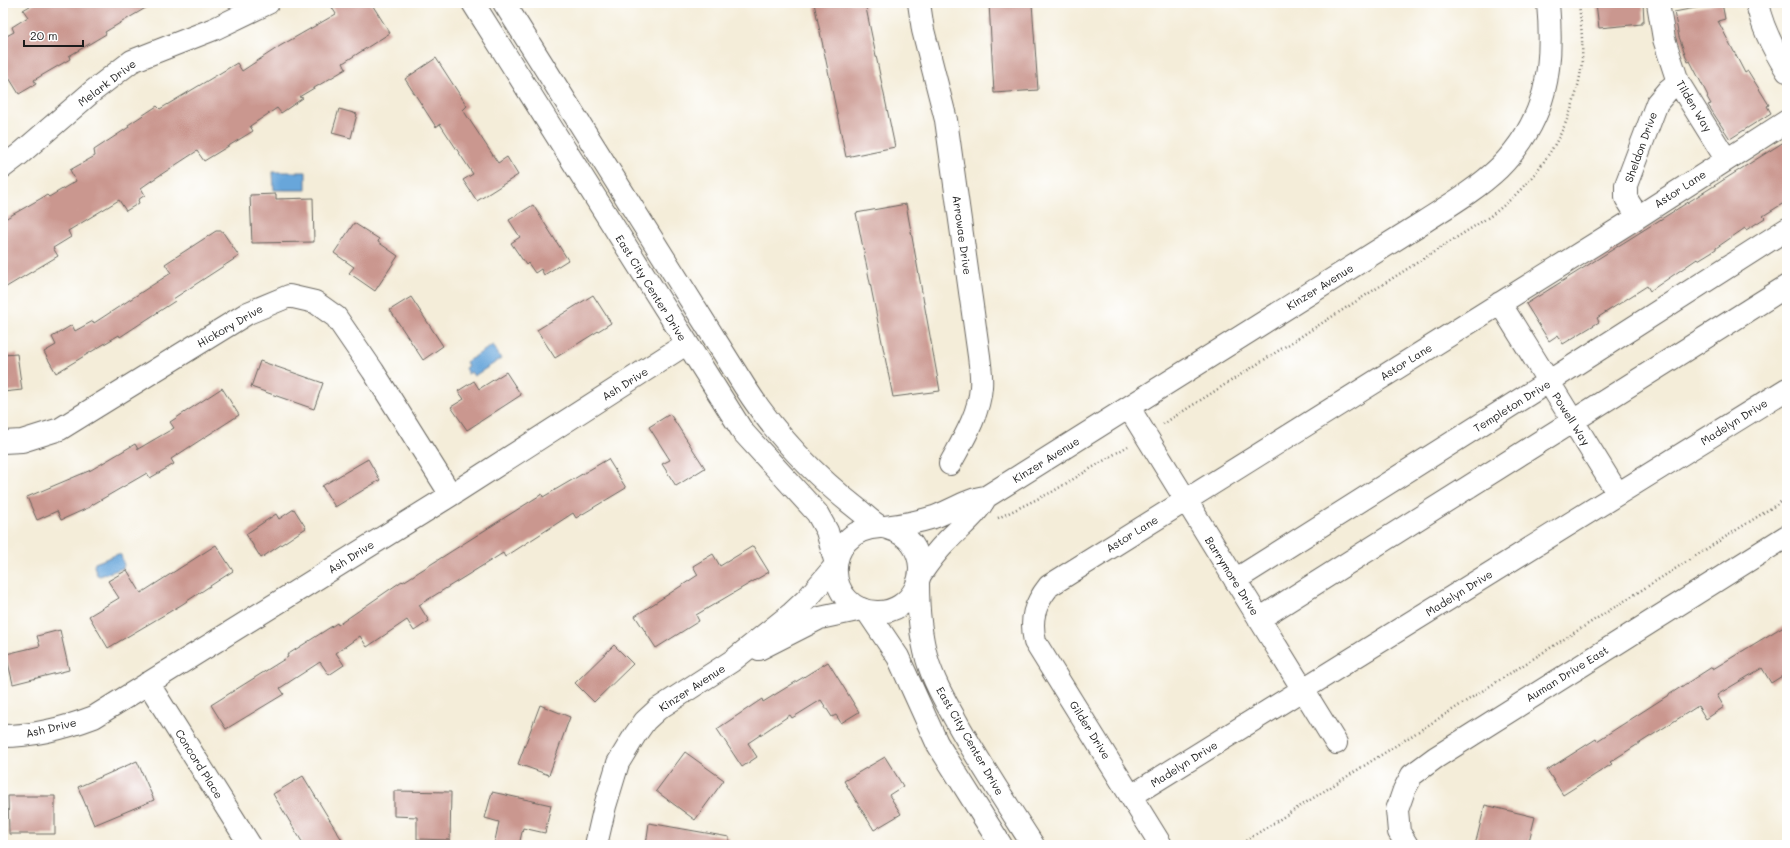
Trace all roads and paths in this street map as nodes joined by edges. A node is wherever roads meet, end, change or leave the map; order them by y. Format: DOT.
graph roads {
  1 [pos="268,3"];
  2 [pos="473,3"];
  3 [pos="504,3"];
  4 [pos="919,3"];
  5 [pos="1548,3"];
  6 [pos="1658,3"];
  7 [pos="1756,3"];
  8 [pos="1787,71"];
  9 [pos="1678,82"];
  10 [pos="1787,121"];
  11 [pos="1726,159"];
  12 [pos="3,167"];
  13 [pos="1638,217"];
  14 [pos="1787,229"];
  15 [pos="1787,286"];
  16 [pos="1500,303"];
  17 [pos="686,344"];
  18 [pos="1548,382"];
  19 [pos="1787,389"];
  20 [pos="1129,408"];
  21 [pos="1572,421"];
  22 [pos="3,442"];
  23 [pos="950,464"];
  24 [pos="1618,494"];
  25 [pos="451,495"];
  26 [pos="986,497"];
  27 [pos="1787,498"];
  28 [pos="1186,500"];
  29 [pos="882,527"];
  30 [pos="1787,536"];
  31 [pos="836,564"];
  32 [pos="919,579"];
  33 [pos="1235,580"];
  34 [pos="864,610"];
  35 [pos="1035,612"];
  36 [pos="1259,619"];
  37 [pos="732,661"];
  38 [pos="148,683"];
  39 [pos="1303,690"];
  40 [pos="3,736"];
  41 [pos="1336,743"];
  42 [pos="1131,796"];
  43 [pos="250,845"];
  44 [pos="596,845"];
  45 [pos="1001,845"];
  46 [pos="1033,845"];
  47 [pos="1161,845"];
  48 [pos="1239,845"];
  49 [pos="1406,845"];
  1 -- 12 [label="street, Melark Drive"];
  2 -- 17 [label="street, East City Center Drive"];
  3 -- 29 [label="street"];
  4 -- 23 [label="street, Arrowae Drive"];
  5 -- 20 [label="street, Kinzer Avenue"];
  6 -- 9 [label="street, Tilden Way"];
  7 -- 8 [label="street"];
  9 -- 11 [label="street, Tilden Way"];
  9 -- 13 [label="street, Sheldon Drive"];
  10 -- 11 [label="street, Astor Lane"];
  11 -- 13 [label="street, Astor Lane"];
  13 -- 16 [label="street, Astor Lane"];
  14 -- 18 [label="street, Templeton Drive"];
  15 -- 21 [label="street"];
  16 -- 18 [label="street, Powell Way"];
  16 -- 28 [label="street, Astor Lane"];
  17 -- 25 [label="street, Ash Drive"];
  17 -- 31 [label="street, East City Center Drive"];
  18 -- 21 [label="street, Powell Way"];
  18 -- 33 [label="street, Templeton Drive"];
  19 -- 24 [label="street, Madelyn Drive"];
  20 -- 26 [label="street, Kinzer Avenue"];
  20 -- 28 [label="street, Barrymore Drive"];
  21 -- 24 [label="street, Powell Way"];
  21 -- 36 [label="street"];
  22 -- 25 [label="street, Hickory Drive"];
  24 -- 39 [label="street, Madelyn Drive"];
  25 -- 38 [label="street, Ash Drive"];
  26 -- 29 [label="street, Kinzer Avenue"];
  26 -- 32 [label="street, Kinzer Avenue"];
  27 -- 48 [label="path"];
  28 -- 33 [label="street, Barrymore Drive"];
  28 -- 35 [label="street, Astor Lane"];
  29 -- 31 [label="street"];
  29 -- 32 [label="street"];
  30 -- 49 [label="street, Auman Drive East"];
  31 -- 34 [label="street"];
  31 -- 37 [label="street, Kinzer Avenue"];
  32 -- 34 [label="street"];
  32 -- 46 [label="street, East City Center Drive"];
  33 -- 36 [label="street, Barrymore Drive"];
  34 -- 37 [label="street, Kinzer Avenue"];
  34 -- 45 [label="street"];
  35 -- 42 [label="street, Gilder Drive"];
  36 -- 39 [label="street, Barrymore Drive"];
  37 -- 44 [label="street, Kinzer Avenue"];
  38 -- 40 [label="street, Ash Drive"];
  38 -- 43 [label="street, Concord Place"];
  39 -- 41 [label="street, Barrymore Drive"];
  39 -- 42 [label="street, Madelyn Drive"];
  42 -- 47 [label="street, Gilder Drive"];
}
